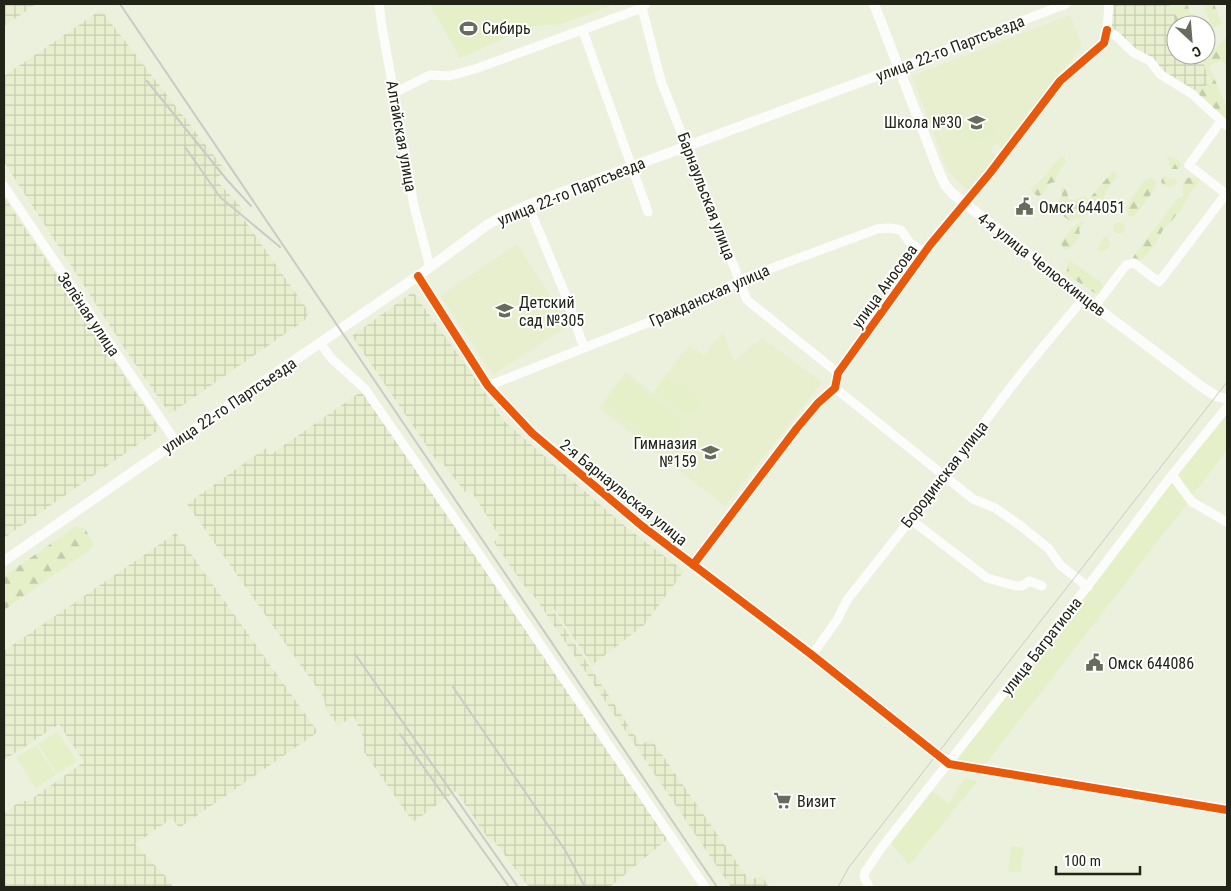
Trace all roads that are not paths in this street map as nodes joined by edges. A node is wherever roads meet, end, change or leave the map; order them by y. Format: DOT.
graph roads {
  1 [pos="379,4"];
  2 [pos="874,4"];
  3 [pos="1066,4"];
  4 [pos="1109,4"];
  5 [pos="644,6"];
  6 [pos="1107,30"];
  7 [pos="583,31"];
  8 [pos="898,68"];
  9 [pos="394,93"];
  10 [pos="1224,124"];
  11 [pos="687,146"];
  12 [pos="633,166"];
  13 [pos="4,186"];
  14 [pos="965,204"];
  15 [pos="528,205"];
  16 [pos="648,212"];
  17 [pos="925,253"];
  18 [pos="430,268"];
  19 [pos="418,276"];
  20 [pos="740,280"];
  21 [pos="1084,298"];
  22 [pos="1095,306"];
  23 [pos="320,342"];
  24 [pos="584,348"];
  25 [pos="838,373"];
  26 [pos="488,386"];
  27 [pos="835,388"];
  28 [pos="1227,399"];
  29 [pos="1227,407"];
  30 [pos="176,442"];
  31 [pos="1172,475"];
  32 [pos="944,476"];
  33 [pos="910,519"];
  34 [pos="1227,522"];
  35 [pos="4,561"];
  36 [pos="693,565"];
  37 [pos="1042,586"];
  38 [pos="1088,587"];
  39 [pos="812,655"];
  40 [pos="949,764"];
  41 [pos="1227,810"];
  42 [pos="705,887"];
  43 [pos="870,887"];
  1 -- 9 [label="street, Алтайская улица"];
  2 -- 8 [label="main road, 4-я улица Челюскинцев"];
  3 -- 8 [label="street, улица 22-го Партсъезда"];
  4 -- 6 [label="street"];
  5 -- 7 [label="street"];
  5 -- 11 [label="street, Барнаульская улица"];
  6 -- 10 [label="street"];
  6 -- 14 [label="street, улица Аносова"];
  7 -- 9 [label="street"];
  7 -- 12 [label="street"];
  8 -- 11 [label="main road, улица 22-го Партсъезда"];
  8 -- 14 [label="main road, 4-я улица Челюскинцев"];
  9 -- 18 [label="street, Алтайская улица"];
  10 -- 22 [label="street"];
  11 -- 12 [label="main road, улица 22-го Партсъезда"];
  11 -- 20 [label="street, Барнаульская улица"];
  12 -- 15 [label="main road, улица 22-го Партсъезда"];
  12 -- 16 [label="street"];
  13 -- 30 [label="street, Зелёная улица"];
  14 -- 17 [label="street, улица Аносова"];
  14 -- 21 [label="main road, 4-я улица Челюскинцев"];
  15 -- 18 [label="main road, улица 22-го Партсъезда"];
  15 -- 24 [label="street"];
  17 -- 20 [label="street, Гражданская улица"];
  17 -- 25 [label="street, улица Аносова"];
  18 -- 19 [label="main road, улица 22-го Партсъезда"];
  19 -- 23 [label="main road, улица 22-го Партсъезда"];
  19 -- 26 [label="street, 2-я Барнаульская улица"];
  20 -- 24 [label="street, Гражданская улица"];
  20 -- 25 [label="street, Барнаульская улица"];
  21 -- 22 [label="main road, 4-я улица Челюскинцев"];
  21 -- 32 [label="street, Бородинская улица"];
  22 -- 28 [label="main road, 4-я улица Челюскинцев"];
  23 -- 30 [label="main road, улица 22-го Партсъезда"];
  23 -- 42 [label="street"];
  24 -- 26 [label="street, Гражданская улица"];
  25 -- 27 [label="street, улица Аносова"];
  26 -- 36 [label="street, 2-я Барнаульская улица"];
  27 -- 32 [label="street"];
  27 -- 36 [label="street"];
  29 -- 31 [label="street, улица Багратиона"];
  30 -- 35 [label="main road, улица 22-го Партсъезда"];
  31 -- 34 [label="street"];
  31 -- 38 [label="street, улица Багратиона"];
  32 -- 33 [label="street, Бородинская улица"];
  32 -- 38 [label="street"];
  33 -- 37 [label="street"];
  33 -- 39 [label="street, Бородинская улица"];
  36 -- 39 [label="street, 2-я Барнаульская улица"];
  38 -- 40 [label="street, улица Багратиона"];
  39 -- 40 [label="street, 2-я Барнаульская улица"];
  40 -- 41 [label="street"];
  40 -- 43 [label="street, улица Багратиона"];
}
